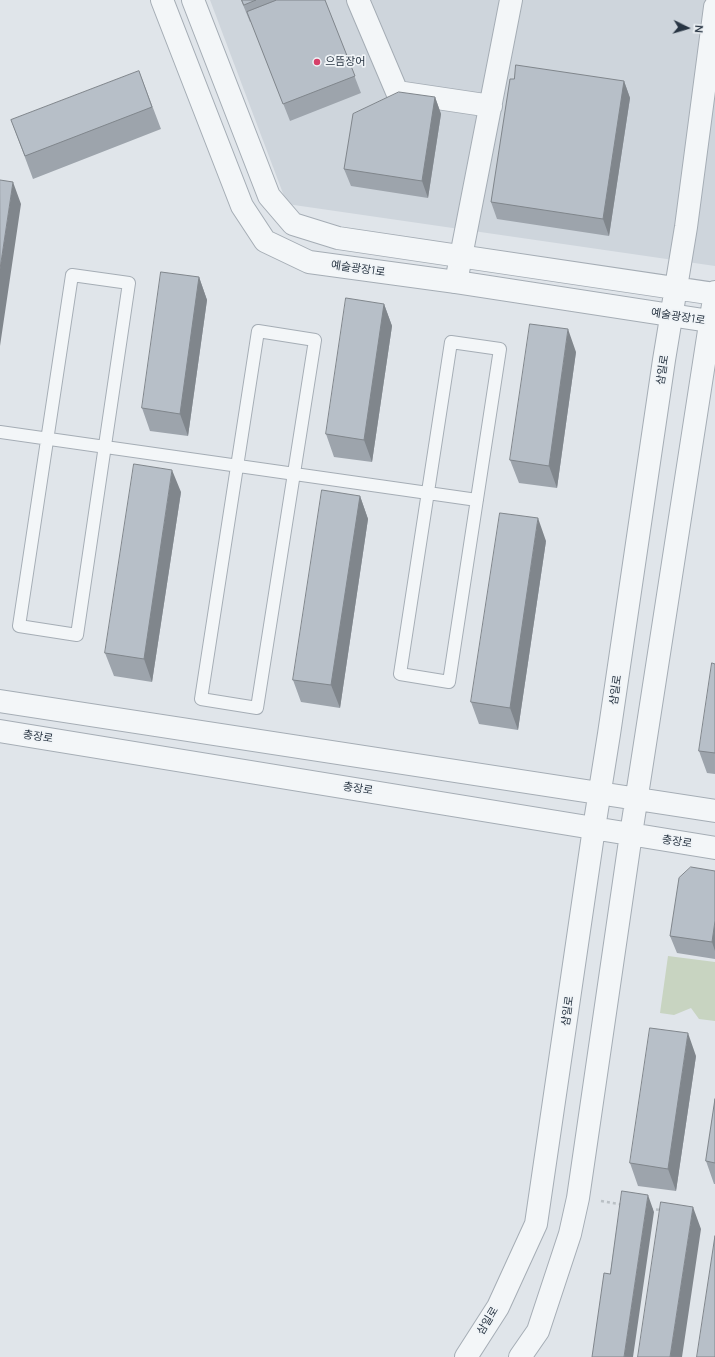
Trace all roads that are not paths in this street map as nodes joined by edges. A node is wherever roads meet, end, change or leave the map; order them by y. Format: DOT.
graph roads {
  1 [pos="162,0"];
  2 [pos="193,0"];
  3 [pos="358,0"];
  4 [pos="511,0"];
  5 [pos="715,7"];
  6 [pos="491,106"];
  7 [pos="461,257"];
  8 [pos="456,282"];
  9 [pos="676,288"];
  10 [pos="715,293"];
  11 [pos="671,316"];
  12 [pos="713,322"];
  13 [pos="0,432"];
  14 [pos="47,438"];
  15 [pos="105,446"];
  16 [pos="238,466"];
  17 [pos="294,474"];
  18 [pos="428,493"];
  19 [pos="477,500"];
  20 [pos="0,701"];
  21 [pos="0,731"];
  22 [pos="600,793"];
  23 [pos="636,798"];
  24 [pos="715,811"];
  25 [pos="594,828"];
  26 [pos="631,834"];
  27 [pos="715,848"];
  28 [pos="466,1357"];
  29 [pos="520,1357"];
  1 -- 8 [label="street, 예술광장1로"];
  2 -- 7 [label="street"];
  3 -- 6 [label="street"];
  4 -- 6 [label="street"];
  5 -- 9 [label="street, 삼일로"];
  6 -- 7 [label="street"];
  7 -- 8 [label="street"];
  7 -- 9 [label="street"];
  8 -- 11 [label="street, 예술광장1로"];
  9 -- 10 [label="street"];
  9 -- 11 [label="street, 삼일로"];
  10 -- 12 [label="street"];
  11 -- 12 [label="street, 예술광장1로"];
  11 -- 22 [label="street, 삼일로"];
  12 -- 23 [label="street"];
  13 -- 14 [label="lane"];
  14 -- 15 [label="lane"];
  14 -- 15 [label="lane"];
  14 -- 15 [label="lane"];
  15 -- 16 [label="lane"];
  16 -- 17 [label="lane"];
  16 -- 17 [label="lane"];
  16 -- 17 [label="lane"];
  17 -- 18 [label="lane"];
  18 -- 19 [label="lane"];
  18 -- 19 [label="lane"];
  18 -- 19 [label="lane"];
  20 -- 22 [label="street"];
  21 -- 25 [label="street, 충장로"];
  22 -- 23 [label="street"];
  22 -- 25 [label="street, 삼일로"];
  23 -- 24 [label="street"];
  23 -- 26 [label="street"];
  25 -- 26 [label="street, 충장로"];
  25 -- 28 [label="street, 삼일로"];
  26 -- 27 [label="street, 충장로"];
  26 -- 29 [label="street"];
}
